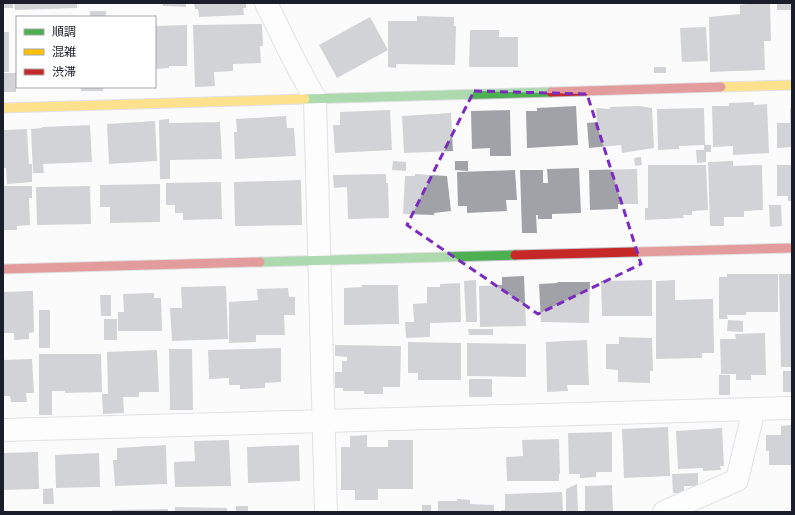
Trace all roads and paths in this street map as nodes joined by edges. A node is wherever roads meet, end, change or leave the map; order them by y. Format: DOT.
graph roads {
  1 [pos="266,3"];
  2 [pos="792,85"];
  3 [pos="315,99"];
  4 [pos="3,108"];
  5 [pos="792,248"];
  6 [pos="319,261"];
  7 [pos="3,269"];
  8 [pos="792,408"];
  9 [pos="754,409"];
  10 [pos="324,421"];
  11 [pos="3,430"];
  12 [pos="326,512"];
  13 [pos="664,512"];
  1 -- 3 [label="street"];
  2 -- 3 [label="street"];
  3 -- 4 [label="street"];
  3 -- 6 [label="street"];
  5 -- 6 [label="street"];
  6 -- 7 [label="street"];
  6 -- 10 [label="street"];
  8 -- 9 [label="street"];
  9 -- 10 [label="street"];
  9 -- 13 [label="street"];
  10 -- 11 [label="street"];
  10 -- 12 [label="street"];
}
